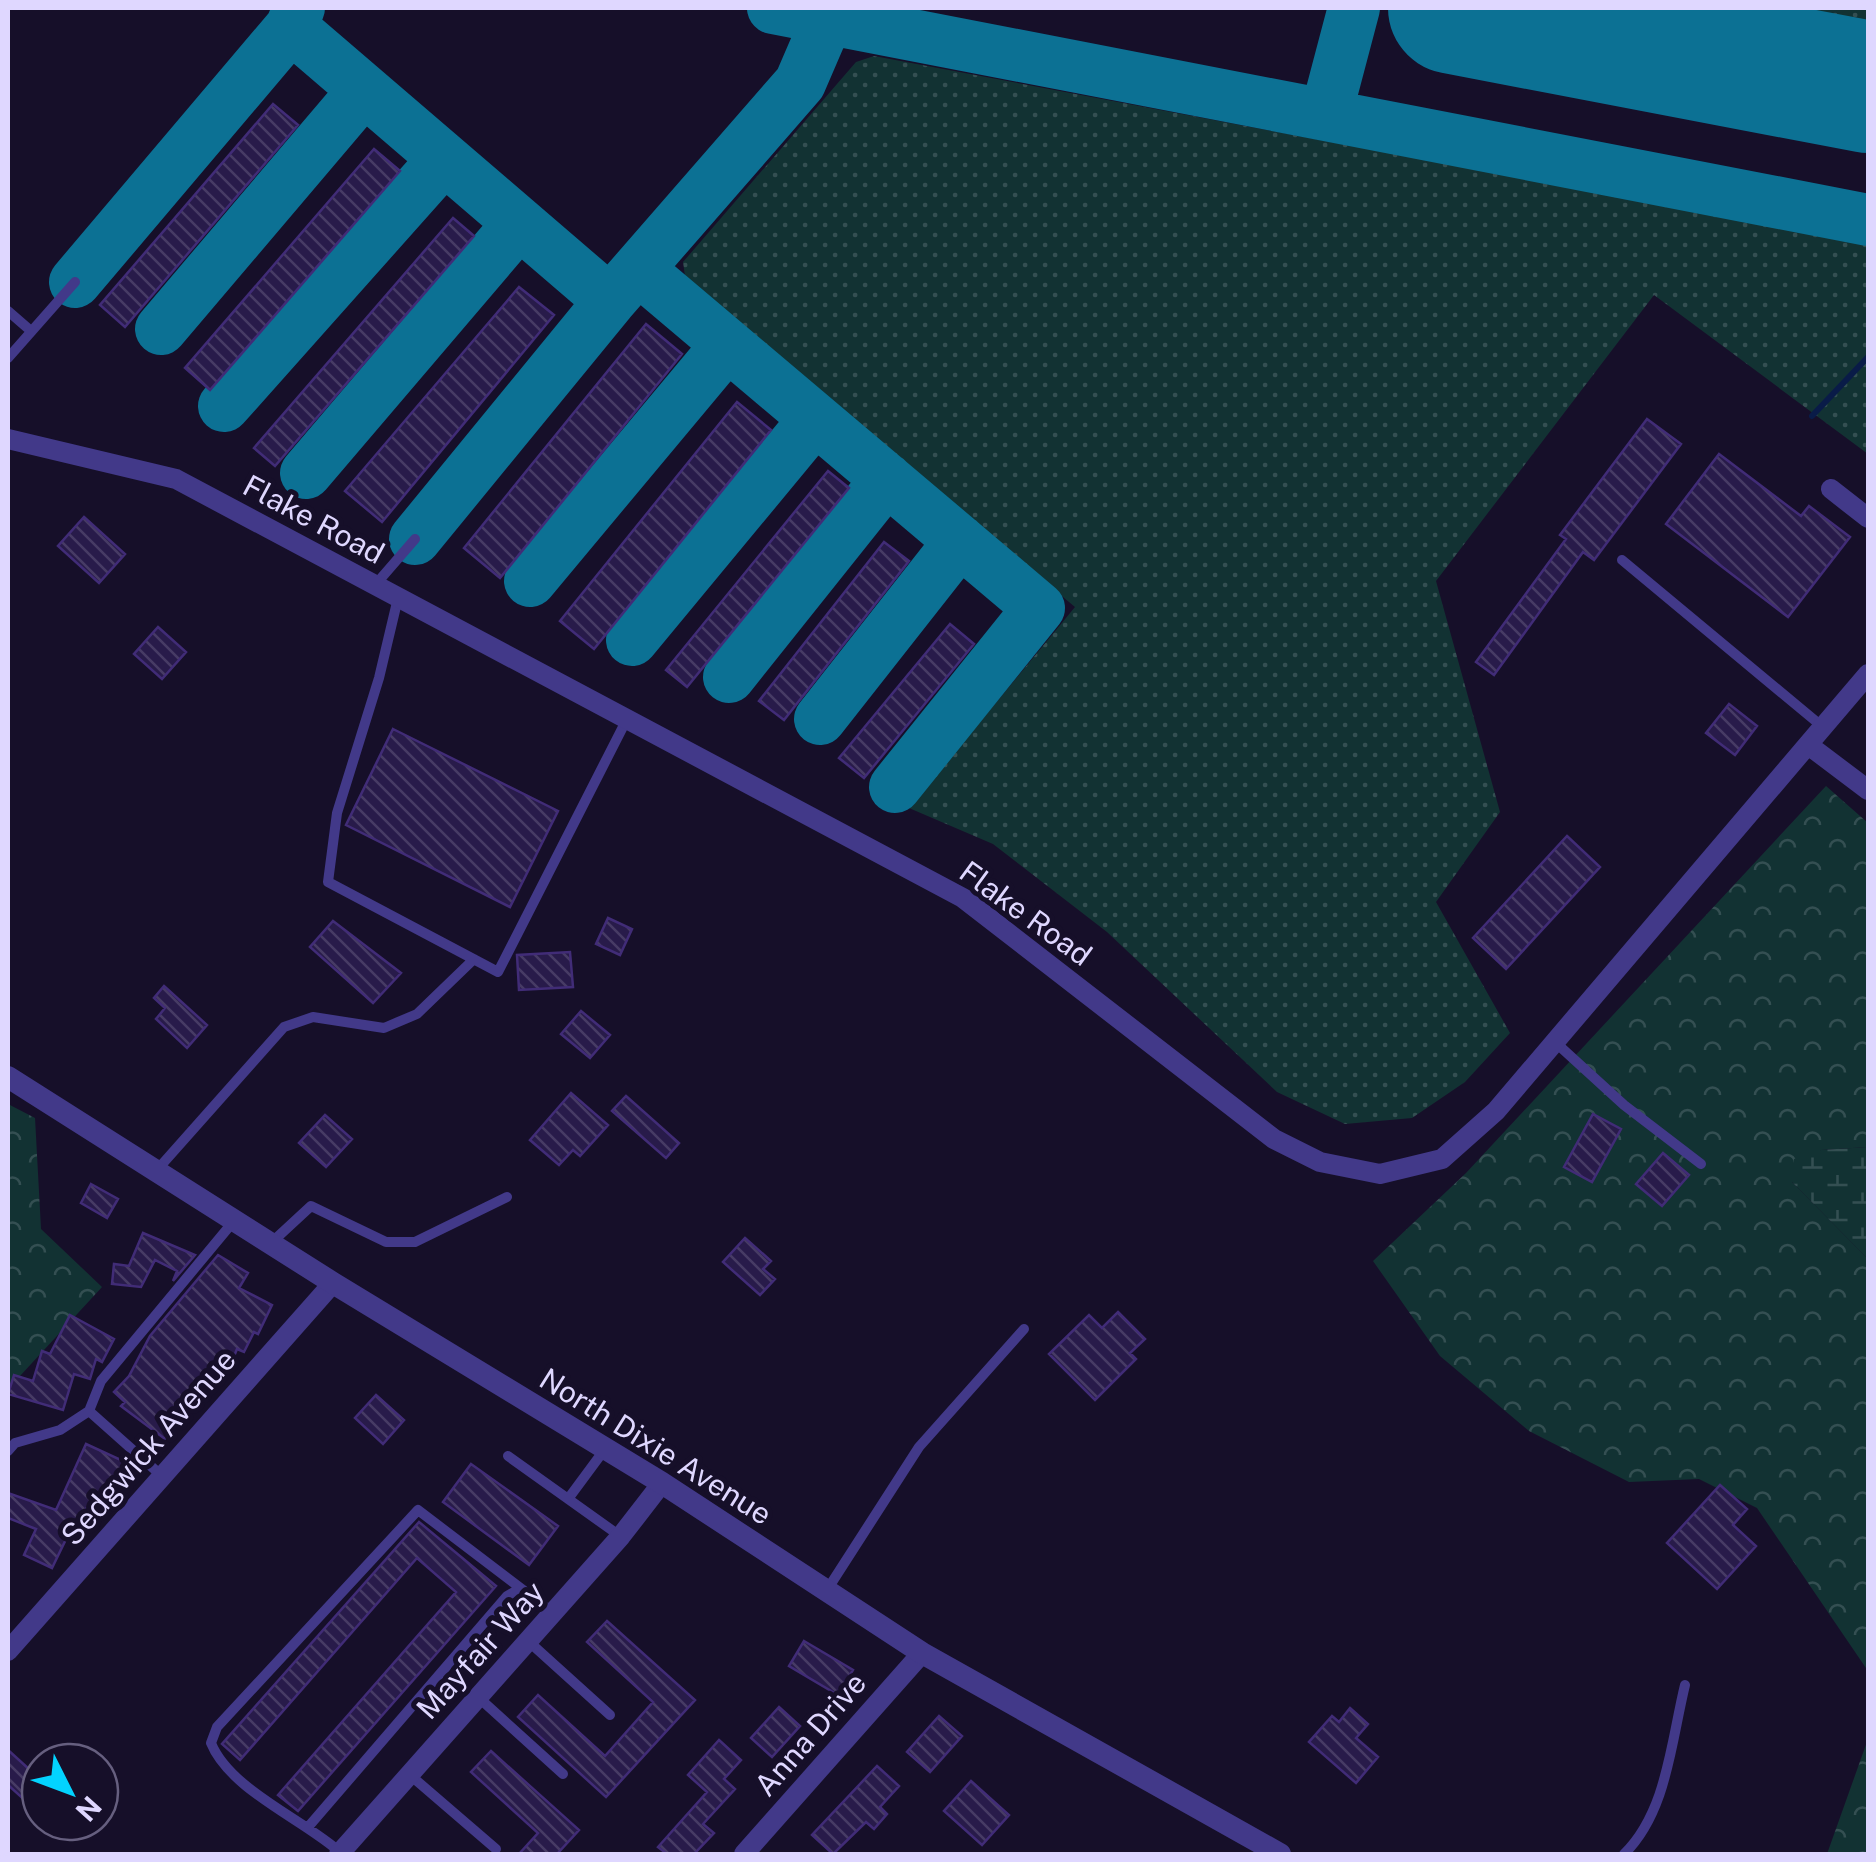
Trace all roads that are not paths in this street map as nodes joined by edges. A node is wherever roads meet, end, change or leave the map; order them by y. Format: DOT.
graph roads {
  1 [pos="75,282"];
  2 [pos="8,311"];
  3 [pos="30,331"];
  4 [pos="8,358"];
  5 [pos="8,439"];
  6 [pos="1831,489"];
  7 [pos="1868,518"];
  8 [pos="415,540"];
  9 [pos="1622,560"];
  10 [pos="375,585"];
  11 [pos="398,597"];
  12 [pos="1868,674"];
  13 [pos="627,719"];
  14 [pos="1825,729"];
  15 [pos="1811,747"];
  16 [pos="1868,790"];
  17 [pos="474,960"];
  18 [pos="1555,1042"];
  19 [pos="8,1077"];
  20 [pos="1701,1164"];
  21 [pos="156,1171"];
  22 [pos="507,1198"];
  23 [pos="234,1221"];
  24 [pos="270,1243"];
  25 [pos="333,1283"];
  26 [pos="1024,1329"];
  27 [pos="89,1411"];
  28 [pos="605,1448"];
  29 [pos="8,1451"];
  30 [pos="508,1456"];
  31 [pos="162,1476"];
  32 [pos="662,1482"];
  33 [pos="568,1499"];
  34 [pos="621,1536"];
  35 [pos="519,1589"];
  36 [pos="827,1590"];
  37 [pos="553,1613"];
  38 [pos="528,1640"];
  39 [pos="8,1651"];
  40 [pos="922,1653"];
  41 [pos="1684,1685"];
  42 [pos="478,1696"];
  43 [pos="610,1716"];
  44 [pos="409,1774"];
  45 [pos="564,1774"];
  46 [pos="309,1826"];
  47 [pos="496,1849"];
  48 [pos="340,1854"];
  49 [pos="744,1854"];
  50 [pos="1276,1854"];
  51 [pos="1624,1854"];
  1 -- 3 [label="lane"];
  2 -- 3 [label="lane"];
  3 -- 4 [label="lane"];
  5 -- 10 [label="street, Flake Road"];
  6 -- 7 [label="street"];
  8 -- 10 [label="lane"];
  9 -- 14 [label="lane"];
  10 -- 11 [label="street, Flake Road"];
  11 -- 13 [label="street, Flake Road"];
  11 -- 17 [label="lane"];
  12 -- 14 [label="street, Flake Road"];
  13 -- 17 [label="lane"];
  13 -- 18 [label="street, Flake Road"];
  14 -- 15 [label="street, Flake Road"];
  15 -- 16 [label="street"];
  15 -- 18 [label="street, Flake Road"];
  17 -- 21 [label="lane"];
  18 -- 20 [label="lane"];
  19 -- 21 [label="street, North Dixie Avenue"];
  21 -- 23 [label="street, North Dixie Avenue"];
  22 -- 24 [label="lane"];
  23 -- 24 [label="street, North Dixie Avenue"];
  23 -- 27 [label="lane"];
  24 -- 25 [label="street, North Dixie Avenue"];
  25 -- 28 [label="street, North Dixie Avenue"];
  25 -- 31 [label="street, Sedgwick Avenue"];
  26 -- 36 [label="lane"];
  27 -- 29 [label="lane"];
  27 -- 31 [label="lane"];
  28 -- 32 [label="street, North Dixie Avenue"];
  28 -- 33 [label="lane"];
  30 -- 33 [label="lane"];
  31 -- 39 [label="street, Sedgwick Avenue"];
  32 -- 34 [label="street, Mayfair Way"];
  32 -- 36 [label="street, North Dixie Avenue"];
  33 -- 34 [label="lane"];
  34 -- 37 [label="street, Mayfair Way"];
  35 -- 37 [label="lane"];
  35 -- 46 [label="lane"];
  35 -- 46 [label="lane"];
  36 -- 40 [label="street, North Dixie Avenue"];
  37 -- 38 [label="street, Mayfair Way"];
  38 -- 42 [label="street, Mayfair Way"];
  38 -- 43 [label="lane"];
  40 -- 49 [label="street, Anna Drive"];
  40 -- 50 [label="street, North Dixie Avenue"];
  41 -- 51 [label="lane"];
  42 -- 44 [label="street, Mayfair Way"];
  42 -- 45 [label="lane"];
  44 -- 47 [label="lane"];
  44 -- 48 [label="street, Mayfair Way"];
  46 -- 48 [label="lane"];
}
